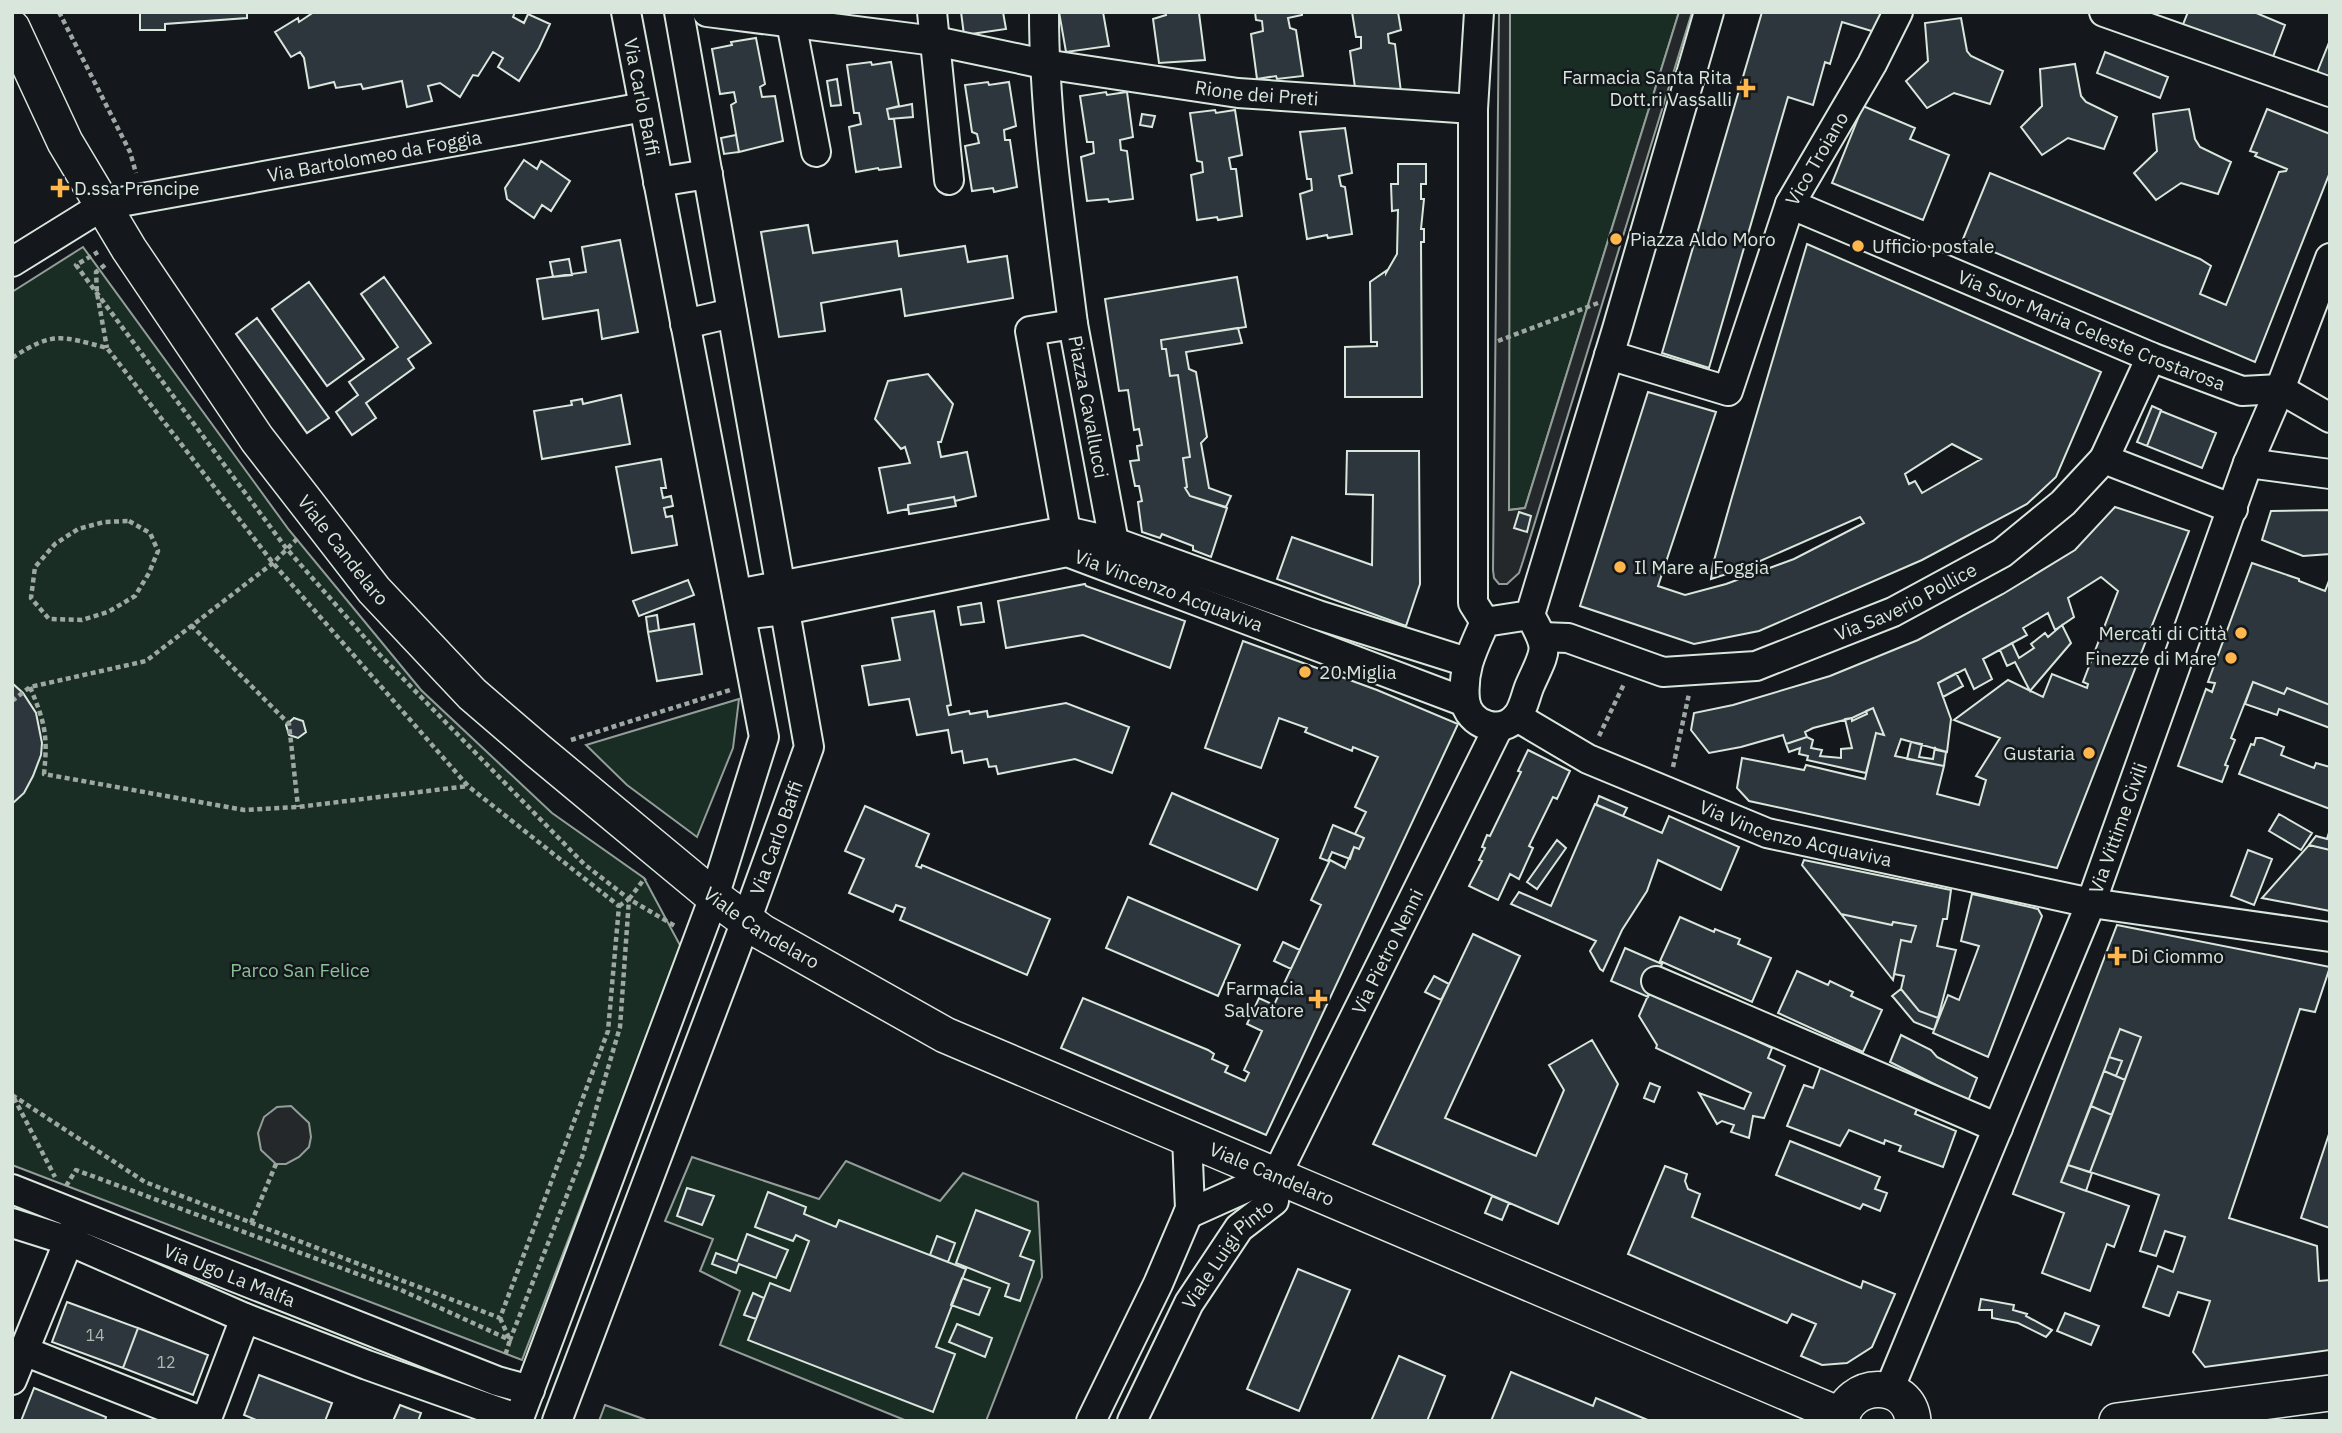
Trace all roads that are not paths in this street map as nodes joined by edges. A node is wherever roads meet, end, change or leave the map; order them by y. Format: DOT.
graph roads {
  1 [pos="626,12"];
  2 [pos="679,12"];
  3 [pos="707,12"];
  4 [pos="932,12"];
  5 [pos="1044,12"];
  6 [pos="1479,12"];
  7 [pos="1709,12"];
  8 [pos="1898,12"];
  9 [pos="2104,12"];
  10 [pos="789,17"];
  11 [pos="2158,21"];
  12 [pos="12,28"];
  13 [pos="935,40"];
  14 [pos="1044,64"];
  15 [pos="2330,92"];
  16 [pos="644,107"];
  17 [pos="1473,109"];
  18 [pos="816,152"];
  19 [pos="708,174"];
  20 [pos="949,180"];
  21 [pos="659,182"];
  22 [pos="1790,204"];
  23 [pos="104,205"];
  24 [pos="2330,258"];
  25 [pos="12,262"];
  26 [pos="732,313"];
  27 [pos="685,324"];
  28 [pos="1073,324"];
  29 [pos="1609,355"];
  30 [pos="2151,357"];
  31 [pos="2280,389"];
  32 [pos="2330,418"];
  33 [pos="2104,459"];
  34 [pos="2248,463"];
  35 [pos="2330,474"];
  36 [pos="2232,509"];
  37 [pos="1066,531"];
  38 [pos="1109,554"];
  39 [pos="782,597"];
  40 [pos="739,605"];
  41 [pos="1485,622"];
  42 [pos="1536,626"];
  43 [pos="1467,662"];
  44 [pos="1465,702"];
  45 [pos="1508,722"];
  46 [pos="714,897"];
  47 [pos="2091,903"];
  48 [pos="746,921"];
  49 [pos="2330,937"];
  50 [pos="1656,981"];
  51 [pos="1998,1128"];
  52 [pos="1187,1137"];
  53 [pos="1277,1174"];
  54 [pos="12,1189"];
  55 [pos="1188,1214"];
  56 [pos="75,1217"];
  57 [pos="12,1223"];
  58 [pos="246,1318"];
  59 [pos="380,1335"];
  60 [pos="550,1336"];
  61 [pos="584,1348"];
  62 [pos="24,1351"];
  63 [pos="367,1365"];
  64 [pos="12,1380"];
  65 [pos="530,1390"];
  66 [pos="1889,1390"];
  67 [pos="2330,1393"];
  68 [pos="2205,1415"];
  69 [pos="1841,1418"];
  70 [pos="519,1420"];
  71 [pos="204,1421"];
  72 [pos="556,1421"];
  73 [pos="1091,1421"];
  74 [pos="1132,1421"];
  75 [pos="1913,1421"];
  76 [pos="2117,1421"];
  1 -- 16 [label="street, Via Carlo Baffi"];
  2 -- 19 [label="street, Via Carlo Baffi"];
  3 -- 10 [label="street, Rione dei Preti"];
  4 -- 13 [label="street"];
  5 -- 14 [label="street"];
  6 -- 17 [label="street"];
  7 -- 29 [label="street"];
  8 -- 22 [label="street, Vico Troiano"];
  9 -- 11 [label="street"];
  10 -- 13 [label="street, Rione dei Preti"];
  10 -- 18 [label="street"];
  11 -- 15 [label="street"];
  12 -- 23 [label="main road, Viale Candelaro"];
  13 -- 14 [label="street, Rione dei Preti"];
  13 -- 20 [label="street"];
  14 -- 17 [label="street, Rione dei Preti"];
  14 -- 28 [label="street"];
  16 -- 21 [label="street, Via Carlo Baffi"];
  16 -- 23 [label="street, Via Bartolomeo da Foggia"];
  17 -- 41 [label="street"];
  19 -- 21 [label="street, Via Carlo Baffi"];
  19 -- 26 [label="street, Via Carlo Baffi"];
  21 -- 27 [label="street, Via Carlo Baffi"];
  22 -- 29 [label="street, Vico Troiano"];
  22 -- 30 [label="street, Via Suor Maria Celeste Crostarosa"];
  23 -- 25 [label="street"];
  23 -- 46 [label="main road, Viale Candelaro"];
  24 -- 31 [label="street, Via Vittime Civili"];
  26 -- 27 [label="street"];
  26 -- 39 [label="street, Via Carlo Baffi"];
  27 -- 40 [label="street, Via Carlo Baffi"];
  28 -- 37 [label="street, Piazza Cavallucci"];
  28 -- 38 [label="street, Piazza Cavallucci"];
  29 -- 42 [label="street"];
  30 -- 31 [label="street, Via Suor Maria Celeste Crostarosa"];
  30 -- 33 [label="street, Via Saverio Pollice"];
  31 -- 32 [label="street"];
  31 -- 34 [label="street, Via Vittime Civili"];
  33 -- 36 [label="street"];
  33 -- 42 [label="street, Via Saverio Pollice"];
  34 -- 35 [label="street"];
  34 -- 36 [label="street, Via Vittime Civili"];
  36 -- 47 [label="street, Via Vittime Civili"];
  37 -- 38 [label="street, Via Vincenzo Acquaviva"];
  37 -- 39 [label="street, Via Vincenzo Acquaviva"];
  38 -- 39 [label="street, Via Vincenzo Acquaviva"];
  38 -- 43 [label="street, Via Vincenzo Acquaviva"];
  38 -- 44 [label="street, Via Vincenzo Acquaviva"];
  39 -- 40 [label="street, Via Vincenzo Acquaviva"];
  39 -- 48 [label="street, Via Carlo Baffi"];
  40 -- 46 [label="street, Via Carlo Baffi"];
  41 -- 42 [label="street"];
  41 -- 43 [label="street"];
  42 -- 45 [label="street"];
  43 -- 44 [label="street"];
  44 -- 45 [label="street"];
  45 -- 47 [label="street, Via Vincenzo Acquaviva"];
  45 -- 53 [label="street, Via Pietro Nenni"];
  46 -- 48 [label="main road, Viale Candelaro"];
  46 -- 60 [label="street, Via Carlo Baffi"];
  47 -- 49 [label="street, Via Vincenzo Acquaviva"];
  47 -- 51 [label="street, Via Vittime Civili"];
  48 -- 52 [label="main road, Viale Candelaro"];
  48 -- 61 [label="street, Via Carlo Baffi"];
  50 -- 51 [label="street"];
  51 -- 66 [label="street, Via Vittime Civili"];
  52 -- 53 [label="main road, Viale Candelaro"];
  52 -- 55 [label="street, Viale Luigi Pinto"];
  53 -- 55 [label="street, Viale Luigi Pinto"];
  53 -- 69 [label="main road, Viale Candelaro"];
  53 -- 74 [label="street, Viale Luigi Pinto"];
  54 -- 56 [label="street, Via Ugo La Malfa"];
  55 -- 73 [label="street, Viale Luigi Pinto"];
  56 -- 57 [label="street, Via Ugo La Malfa"];
  56 -- 58 [label="street, Via Ugo La Malfa"];
  56 -- 59 [label="street, Via Ugo La Malfa"];
  56 -- 62 [label="street"];
  58 -- 63 [label="street, Via Ugo La Malfa"];
  58 -- 71 [label="street, Via Ugo La Malfa"];
  59 -- 63 [label="street"];
  59 -- 65 [label="street, Via Ugo La Malfa"];
  60 -- 61 [label="street"];
  60 -- 65 [label="street, Via Carlo Baffi"];
  61 -- 72 [label="street, Via Carlo Baffi"];
  62 -- 64 [label="street"];
  62 -- 71 [label="street, Via Ugo La Malfa"];
  63 -- 70 [label="street, Via Ugo La Malfa"];
  65 -- 70 [label="street, Via Carlo Baffi"];
  66 -- 69 [label="main road"];
  66 -- 75 [label="main road"];
  67 -- 68 [label="main road"];
  68 -- 76 [label="main road"];
}
